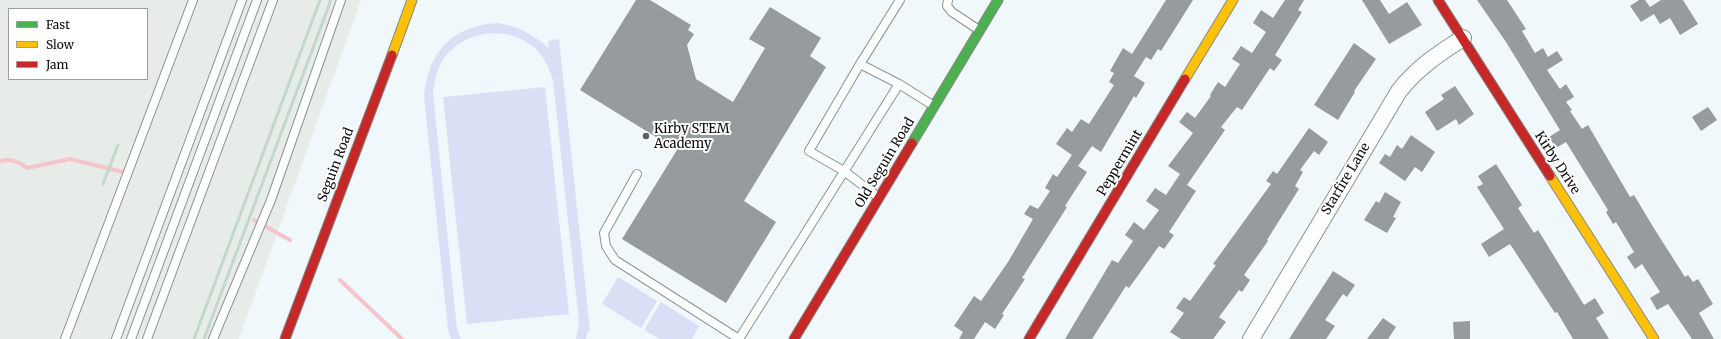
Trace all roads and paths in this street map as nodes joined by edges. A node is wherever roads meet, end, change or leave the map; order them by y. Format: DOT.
graph roads {
  1 [pos="193,0"];
  2 [pos="242,0"];
  3 [pos="257,0"];
  4 [pos="273,0"];
  5 [pos="341,0"];
  6 [pos="412,0"];
  7 [pos="900,0"];
  8 [pos="948,0"];
  9 [pos="998,0"];
  10 [pos="1233,0"];
  11 [pos="1438,0"];
  12 [pos="980,31"];
  13 [pos="1463,38"];
  14 [pos="860,64"];
  15 [pos="899,84"];
  16 [pos="934,107"];
  17 [pos="844,172"];
  18 [pos="638,174"];
  19 [pos="880,198"];
  20 [pos="65,339"];
  21 [pos="116,339"];
  22 [pos="131,339"];
  23 [pos="147,339"];
  24 [pos="213,339"];
  25 [pos="284,339"];
  26 [pos="739,339"];
  27 [pos="794,339"];
  28 [pos="1029,339"];
  29 [pos="1251,339"];
  30 [pos="1654,339"];
  1 -- 20 [label="lane"];
  2 -- 21 [label="lane"];
  3 -- 22 [label="lane"];
  4 -- 23 [label="lane"];
  5 -- 24 [label="lane"];
  6 -- 25 [label="street, Seguin Road"];
  7 -- 14 [label="lane"];
  8 -- 12 [label="lane"];
  9 -- 12 [label="street, Old Seguin Road"];
  10 -- 28 [label="street, Peppermint"];
  11 -- 13 [label="street, Kirby Drive"];
  12 -- 16 [label="street, Old Seguin Road"];
  13 -- 29 [label="street, Starfire Lane"];
  13 -- 30 [label="street, Kirby Drive"];
  14 -- 15 [label="lane"];
  14 -- 17 [label="lane"];
  15 -- 16 [label="lane"];
  15 -- 17 [label="lane"];
  16 -- 19 [label="street, Old Seguin Road"];
  17 -- 19 [label="lane"];
  17 -- 26 [label="lane"];
  18 -- 26 [label="lane"];
  19 -- 27 [label="street, Old Seguin Road"];
}
